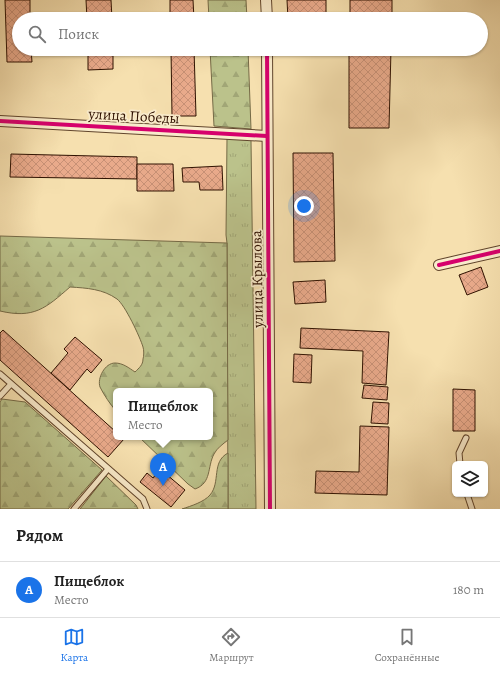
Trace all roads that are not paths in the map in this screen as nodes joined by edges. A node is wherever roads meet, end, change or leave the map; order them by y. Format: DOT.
graph roads {
  1 [pos="266,0"];
  2 [pos="266,12"];
  3 [pos="267,56"];
  4 [pos="0,121"];
  5 [pos="267,136"];
  6 [pos="500,251"];
  7 [pos="438,265"];
  8 [pos="0,374"];
  9 [pos="11,384"];
  10 [pos="0,396"];
  11 [pos="466,438"];
  12 [pos="460,461"];
  13 [pos="108,469"];
  14 [pos="467,497"];
  15 [pos="74,509"];
  16 [pos="147,509"];
  17 [pos="270,509"];
  18 [pos="472,509"];
  1 -- 2 [label="street"];
  3 -- 5 [label="street, улица Крылова"];
  4 -- 5 [label="street, улица Победы"];
  5 -- 17 [label="street, улица Крылова"];
  6 -- 7 [label="street"];
  8 -- 9 [label="lane"];
  9 -- 10 [label="lane"];
  9 -- 13 [label="lane"];
  11 -- 12 [label="lane"];
  13 -- 15 [label="lane"];
  13 -- 16 [label="lane"];
  14 -- 18 [label="lane"];
}
